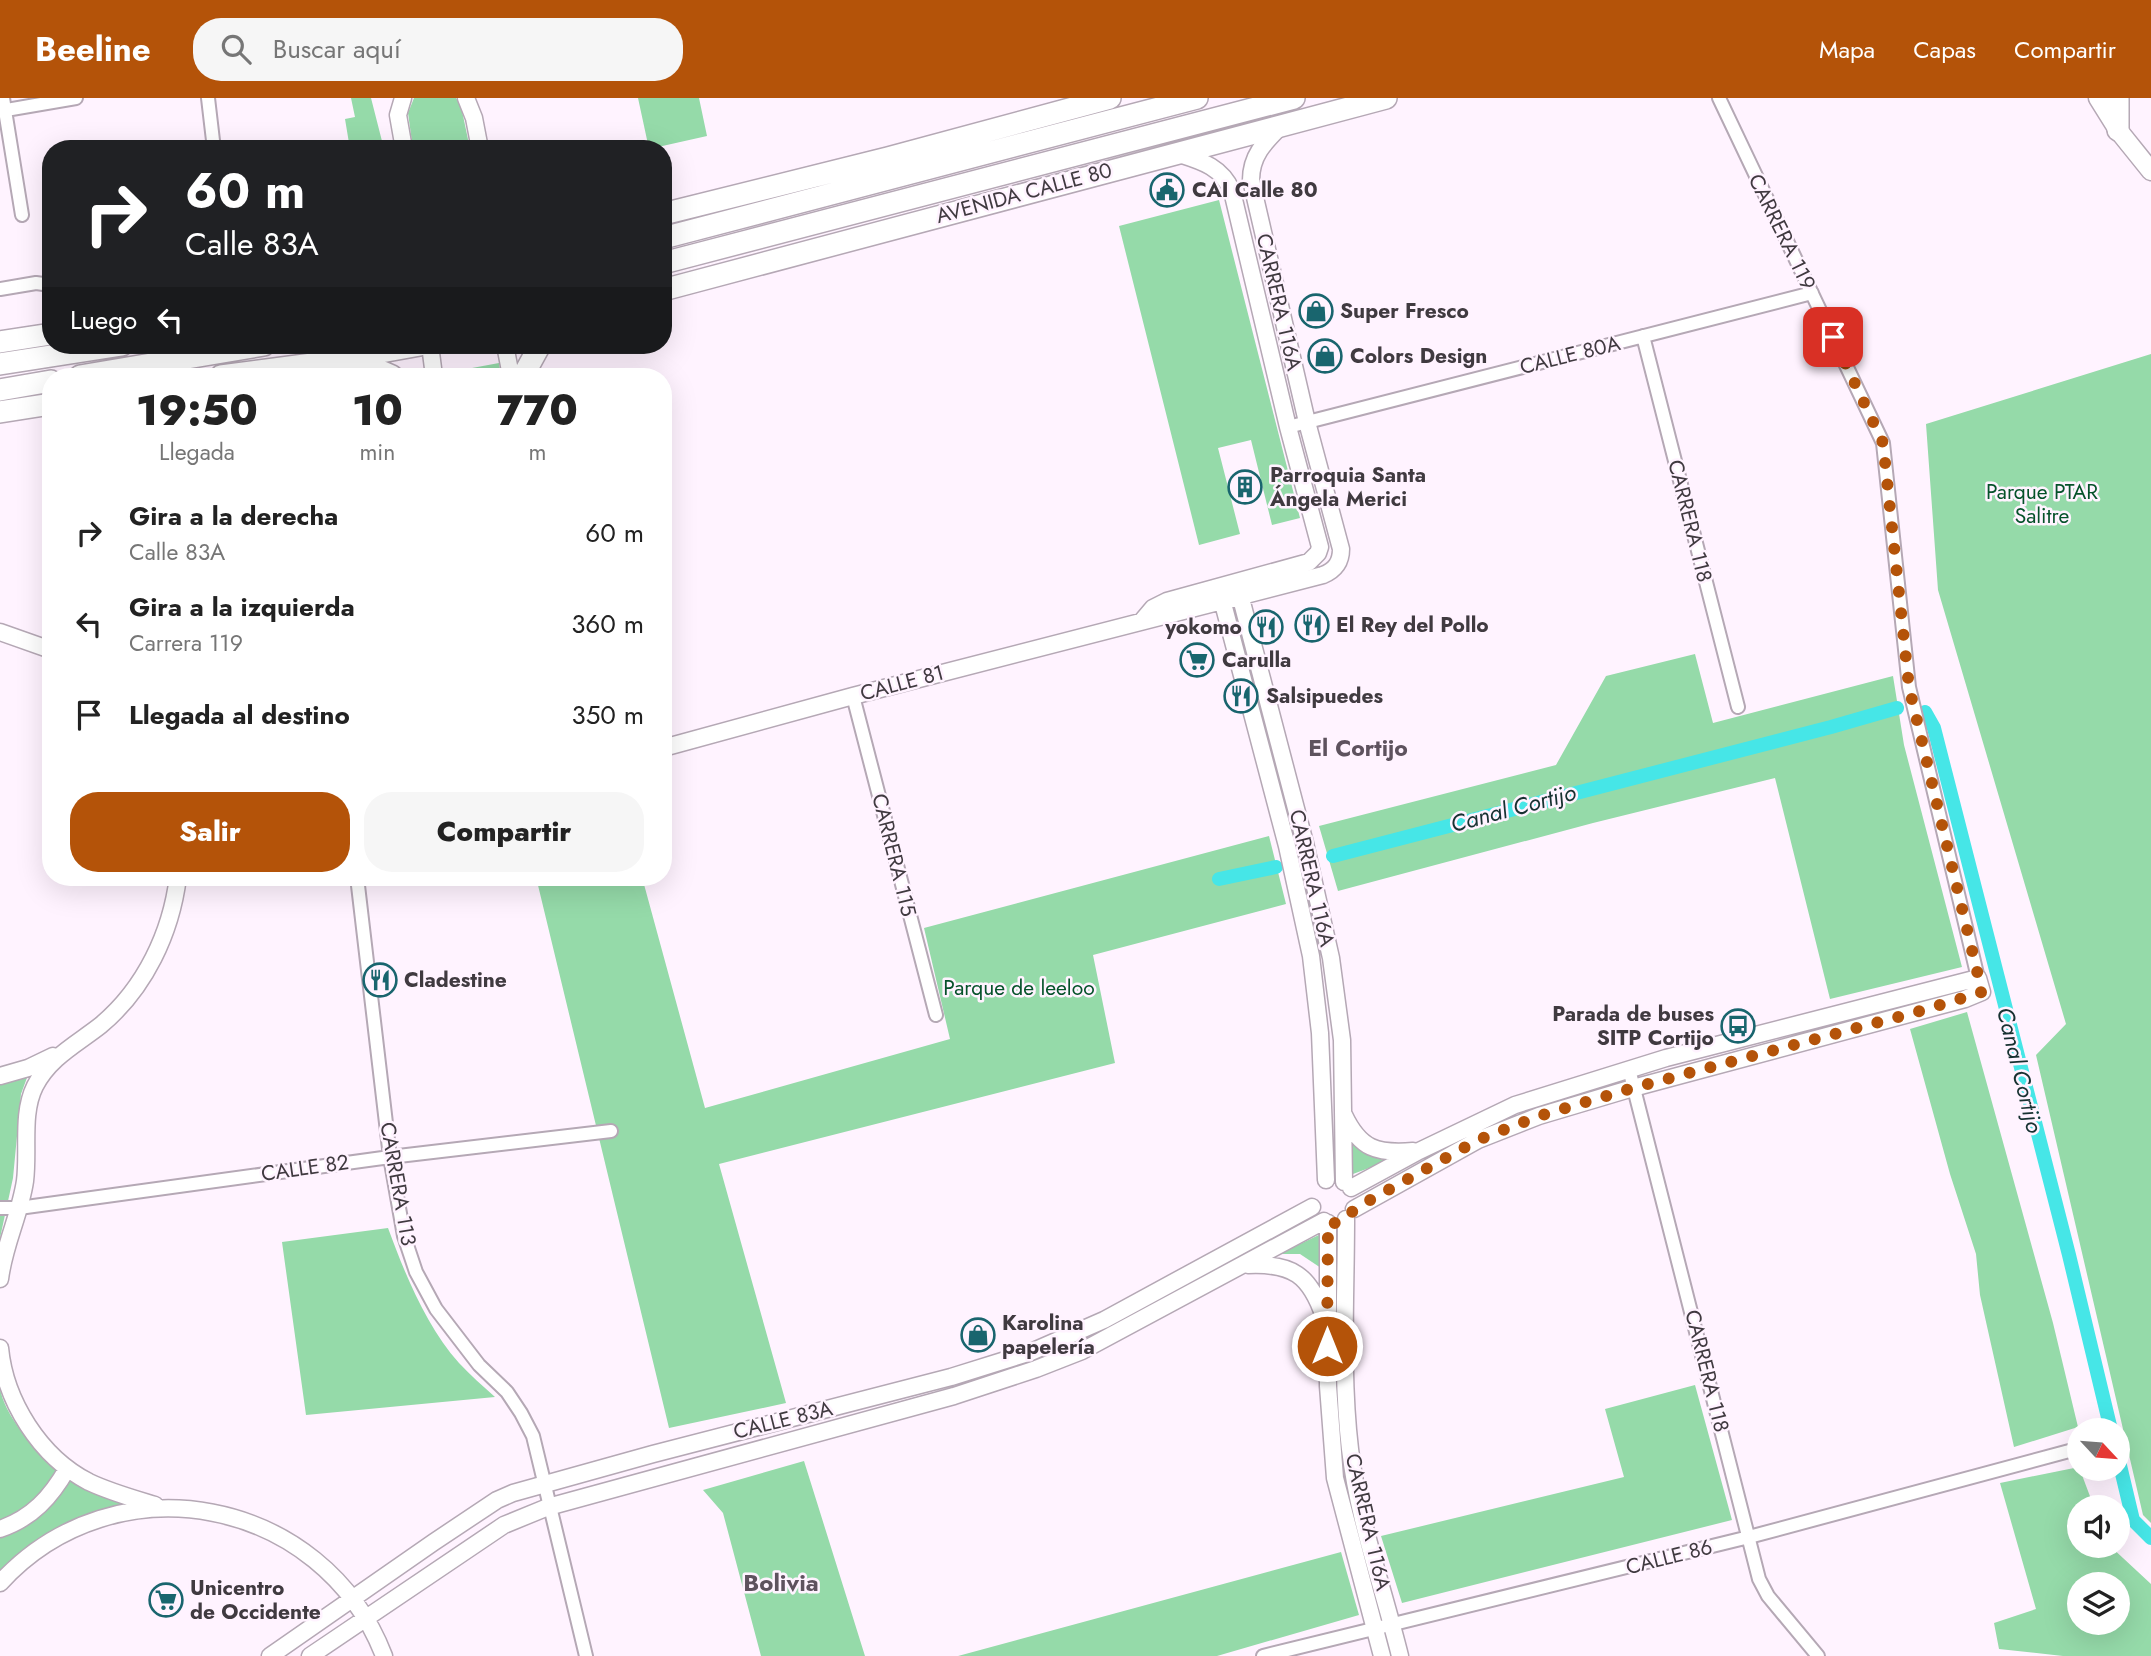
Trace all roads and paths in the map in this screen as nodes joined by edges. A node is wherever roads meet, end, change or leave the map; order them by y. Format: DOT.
graph roads {
  1 [pos="76,98"];
  2 [pos="208,98"];
  3 [pos="388,98"];
  4 [pos="403,98"];
  5 [pos="466,98"];
  6 [pos="1110,98"];
  7 [pos="1197,98"];
  8 [pos="1294,98"];
  9 [pos="1386,98"];
  10 [pos="1719,98"];
  11 [pos="2098,98"];
  12 [pos="2118,98"];
  13 [pos="2,107"];
  14 [pos="399,123"];
  15 [pos="1283,124"];
  16 [pos="2118,130"];
  17 [pos="213,140"];
  18 [pos="402,140"];
  19 [pos="478,140"];
  20 [pos="1175,152"];
  21 [pos="2151,171"];
  22 [pos="672,212"];
  23 [pos="22,215"];
  24 [pos="672,236"];
  25 [pos="672,261"];
  26 [pos="42,284"];
  27 [pos="672,287"];
  28 [pos="0,289"];
  29 [pos="1812,293"];
  30 [pos="42,335"];
  31 [pos="1643,336"];
  32 [pos="0,342"];
  33 [pos="64,354"];
  34 [pos="211,354"];
  35 [pos="370,354"];
  36 [pos="320,363"];
  37 [pos="0,364"];
  38 [pos="127,368"];
  39 [pos="282,368"];
  40 [pos="369,368"];
  41 [pos="42,383"];
  42 [pos="0,390"];
  43 [pos="42,405"];
  44 [pos="0,412"];
  45 [pos="1307,422"];
  46 [pos="1288,427"];
  47 [pos="1318,553"];
  48 [pos="1334,569"];
  49 [pos="1238,589"];
  50 [pos="1221,593"];
  51 [pos="0,632"];
  52 [pos="42,647"];
  53 [pos="853,695"];
  54 [pos="1738,707"];
  55 [pos="672,745"];
  56 [pos="176,886"];
  57 [pos="358,886"];
  58 [pos="1978,978"];
  59 [pos="936,1015"];
  60 [pos="61,1052"];
  61 [pos="1629,1069"];
  62 [pos="0,1076"];
  63 [pos="1633,1088"];
  64 [pos="1343,1113"];
  65 [pos="611,1130"];
  66 [pos="1419,1151"];
  67 [pos="390,1157"];
  68 [pos="1326,1180"];
  69 [pos="1347,1185"];
  70 [pos="1312,1207"];
  71 [pos="0,1208"];
  72 [pos="19,1208"];
  73 [pos="1350,1214"];
  74 [pos="1326,1222"];
  75 [pos="1241,1266"];
  76 [pos="0,1279"];
  77 [pos="1104,1320"];
  78 [pos="1327,1326"];
  79 [pos="1111,1335"];
  80 [pos="0,1348"];
  81 [pos="1031,1352"];
  82 [pos="1036,1370"];
  83 [pos="2067,1452"];
  84 [pos="67,1469"];
  85 [pos="543,1483"];
  86 [pos="164,1507"];
  87 [pos="548,1507"];
  88 [pos="0,1529"];
  89 [pos="1749,1537"];
  90 [pos="0,1583"];
  91 [pos="352,1598"];
  92 [pos="365,1618"];
  93 [pos="1393,1625"];
  94 [pos="1375,1629"];
  95 [pos="278,1654"];
  96 [pos="310,1656"];
  97 [pos="384,1656"];
  98 [pos="586,1656"];
  99 [pos="1263,1656"];
  100 [pos="1382,1656"];
  101 [pos="1401,1656"];
  102 [pos="1818,1656"];
  1 -- 13 [label="street"];
  2 -- 17 [label="street"];
  3 -- 14 [label="street"];
  4 -- 14 [label="street"];
  5 -- 19 [label="street"];
  6 -- 22 [label="highway"];
  7 -- 24 [label="highway"];
  8 -- 25 [label="highway, AVENIDA CALLE 80"];
  9 -- 15 [label="highway, AVENIDA CALLE 80"];
  10 -- 29 [label="street, CARRERA 119"];
  11 -- 16 [label="main road"];
  12 -- 16 [label="highway"];
  13 -- 23 [label="street"];
  14 -- 18 [label="street"];
  15 -- 20 [label="highway, AVENIDA CALLE 80"];
  15 -- 45 [label="street, CARRERA 116A"];
  16 -- 21 [label="main road"];
  20 -- 27 [label="highway, AVENIDA CALLE 80"];
  20 -- 46 [label="street, CARRERA 116A"];
  26 -- 28 [label="street"];
  29 -- 31 [label="street, CALLE 80A"];
  29 -- 58 [label="street, CARRERA 119"];
  30 -- 32 [label="highway"];
  31 -- 45 [label="street, CALLE 80A"];
  31 -- 54 [label="street, CARRERA 118"];
  33 -- 37 [label="highway"];
  34 -- 38 [label="highway"];
  35 -- 36 [label="highway"];
  36 -- 39 [label="highway"];
  36 -- 40 [label="highway"];
  41 -- 42 [label="highway"];
  43 -- 44 [label="highway"];
  45 -- 46 [label="street, CALLE 80A"];
  45 -- 48 [label="street, CARRERA 116A"];
  46 -- 47 [label="street, CARRERA 116A"];
  47 -- 49 [label="street, CALLE 81"];
  48 -- 49 [label="street, CALLE 81"];
  49 -- 50 [label="street, CALLE 81"];
  49 -- 64 [label="street, CARRERA 116A"];
  50 -- 53 [label="street, CALLE 81"];
  50 -- 68 [label="street, CARRERA 116A"];
  51 -- 52 [label="street"];
  53 -- 55 [label="street, CALLE 81"];
  53 -- 59 [label="street, CARRERA 115"];
  56 -- 60 [label="street"];
  57 -- 67 [label="street, CARRERA 113"];
  58 -- 61 [label="street"];
  58 -- 63 [label="street"];
  60 -- 62 [label="street"];
  60 -- 72 [label="street"];
  61 -- 63 [label="street, CARRERA 118"];
  61 -- 66 [label="street"];
  63 -- 73 [label="street"];
  63 -- 89 [label="street, CARRERA 118"];
  64 -- 66 [label="street"];
  64 -- 69 [label="street, CARRERA 116A"];
  65 -- 67 [label="street, CALLE 82"];
  66 -- 69 [label="street"];
  67 -- 72 [label="street, CALLE 82"];
  67 -- 85 [label="street, CARRERA 113"];
  68 -- 69 [label="street"];
  68 -- 70 [label="street"];
  69 -- 73 [label="street"];
  70 -- 74 [label="street"];
  70 -- 77 [label="street, CALLE 83A"];
  71 -- 72 [label="street, CALLE 82"];
  72 -- 76 [label="street"];
  73 -- 74 [label="street"];
  73 -- 93 [label="street, CARRERA 116A"];
  74 -- 75 [label="street, CALLE 83A"];
  74 -- 78 [label="street, CARRERA 116A"];
  75 -- 78 [label="street"];
  75 -- 79 [label="street, CALLE 83A"];
  77 -- 79 [label="street"];
  77 -- 81 [label="street, CALLE 83A"];
  78 -- 94 [label="street, CARRERA 116A"];
  79 -- 82 [label="street, CALLE 83A"];
  80 -- 84 [label="street"];
  81 -- 82 [label="street"];
  81 -- 85 [label="street, CALLE 83A"];
  82 -- 87 [label="street, CALLE 83A"];
  83 -- 89 [label="street, CALLE 86"];
  84 -- 86 [label="street"];
  84 -- 88 [label="street"];
  85 -- 87 [label="street, CARRERA 113"];
  85 -- 91 [label="street, CALLE 83A"];
  86 -- 90 [label="street"];
  86 -- 91 [label="street"];
  87 -- 92 [label="street, CALLE 83A"];
  87 -- 98 [label="street, CARRERA 113"];
  89 -- 93 [label="street, CALLE 86"];
  89 -- 102 [label="street, CARRERA 118"];
  91 -- 92 [label="street"];
  91 -- 95 [label="street, CALLE 83A"];
  92 -- 96 [label="street, CALLE 83A"];
  92 -- 97 [label="street"];
  93 -- 94 [label="street, CALLE 86"];
  93 -- 101 [label="street, CARRERA 116A"];
  94 -- 99 [label="street, CALLE 86"];
  94 -- 100 [label="street, CARRERA 116A"];
}
